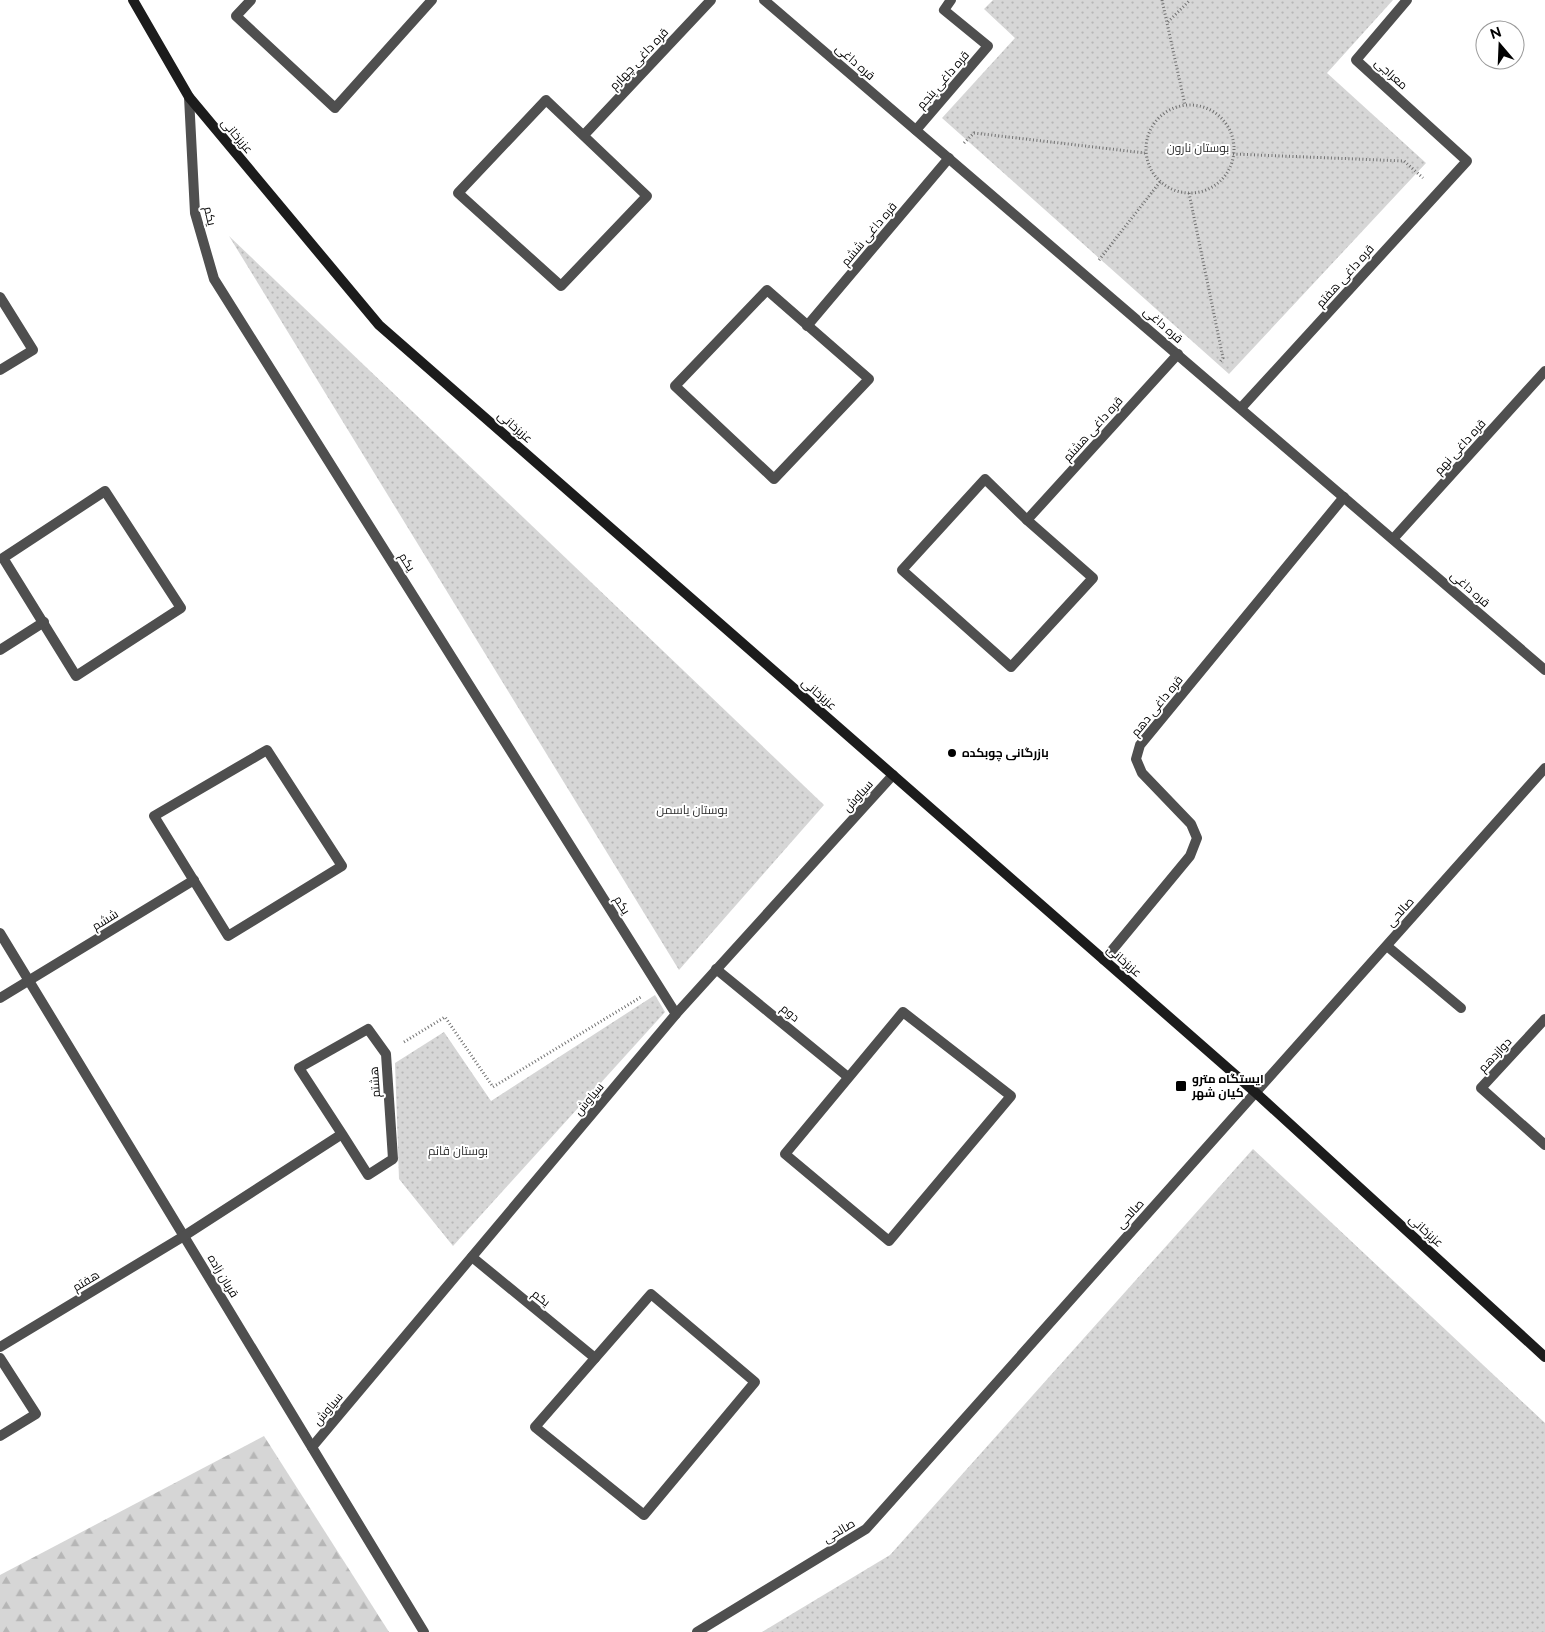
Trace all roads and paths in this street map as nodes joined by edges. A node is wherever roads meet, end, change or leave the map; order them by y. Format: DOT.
graph roads {
  1 [pos="133,0"];
  2 [pos="251,0"];
  3 [pos="432,0"];
  4 [pos="711,0"];
  5 [pos="764,0"];
  6 [pos="951,0"];
  7 [pos="1162,0"];
  8 [pos="1190,0"];
  9 [pos="1407,0"];
  10 [pos="1167,23"];
  11 [pos="189,98"];
  12 [pos="1185,105"];
  13 [pos="916,130"];
  14 [pos="584,135"];
  15 [pos="1146,153"];
  16 [pos="1233,154"];
  17 [pos="949,158"];
  18 [pos="1467,161"];
  19 [pos="1160,182"];
  20 [pos="1439,192"];
  21 [pos="1189,193"];
  22 [pos="1087,276"];
  23 [pos="0,297"];
  24 [pos="807,326"];
  25 [pos="1178,354"];
  26 [pos="0,370"];
  27 [pos="1545,372"];
  28 [pos="1205,378"];
  29 [pos="1241,408"];
  30 [pos="1344,497"];
  31 [pos="1027,520"];
  32 [pos="1393,539"];
  33 [pos="44,622"];
  34 [pos="0,650"];
  35 [pos="1545,670"];
  36 [pos="1545,768"];
  37 [pos="893,775"];
  38 [pos="194,880"];
  39 [pos="0,933"];
  40 [pos="1386,946"];
  41 [pos="1104,960"];
  42 [pos="716,969"];
  43 [pos="29,981"];
  44 [pos="659,986"];
  45 [pos="0,998"];
  46 [pos="1461,1008"];
  47 [pos="676,1014"];
  48 [pos="1545,1020"];
  49 [pos="386,1054"];
  50 [pos="848,1077"];
  51 [pos="1256,1092"];
  52 [pos="342,1134"];
  53 [pos="1545,1145"];
  54 [pos="184,1236"];
  55 [pos="472,1257"];
  56 [pos="0,1347"];
  57 [pos="1545,1357"];
  58 [pos="0,1358"];
  59 [pos="595,1358"];
  60 [pos="0,1436"];
  61 [pos="312,1447"];
  62 [pos="424,1632"];
  63 [pos="697,1632"];
  1 -- 11 [label="main road, عزیزخانی"];
  2 -- 3 [label="street"];
  4 -- 14 [label="street, قره داغی چهارم"];
  5 -- 13 [label="street, قره داغی"];
  6 -- 13 [label="street, قره داغی پنجم"];
  7 -- 10 [label="path"];
  8 -- 10 [label="path"];
  9 -- 18 [label="street, معراجی"];
  10 -- 12 [label="path"];
  11 -- 37 [label="main road, عزیزخانی"];
  11 -- 44 [label="street, یکم"];
  12 -- 15 [label="path"];
  12 -- 16 [label="path"];
  13 -- 17 [label="street, قره داغی"];
  14 -- 14 [label="street"];
  15 -- 17 [label="path"];
  15 -- 19 [label="path"];
  16 -- 20 [label="path"];
  16 -- 21 [label="path"];
  17 -- 22 [label="street, قره داغی"];
  17 -- 24 [label="street, قره داغی ششم"];
  18 -- 20 [label="street, قره داغی هفتم"];
  19 -- 21 [label="path"];
  19 -- 22 [label="path"];
  20 -- 29 [label="street, قره داغی هفتم"];
  21 -- 28 [label="path"];
  22 -- 25 [label="street, قره داغی"];
  23 -- 26 [label="street"];
  24 -- 24 [label="street"];
  25 -- 28 [label="street, قره داغی"];
  25 -- 31 [label="street, قره داغی هشتم"];
  27 -- 32 [label="street, قره داغی نهم"];
  28 -- 29 [label="street, قره داغی"];
  29 -- 30 [label="street, قره داغی"];
  30 -- 32 [label="street, قره داغی"];
  30 -- 41 [label="street, قره داغی دهم"];
  31 -- 31 [label="street"];
  32 -- 35 [label="street, قره داغی"];
  33 -- 33 [label="street"];
  33 -- 34 [label="street"];
  36 -- 40 [label="street, صالحی"];
  37 -- 41 [label="main road, عزیزخانی"];
  37 -- 42 [label="street, سیاوش"];
  38 -- 38 [label="street"];
  38 -- 43 [label="street, ششم"];
  39 -- 43 [label="street, قربان زاده"];
  40 -- 46 [label="street"];
  40 -- 51 [label="street, صالحی"];
  41 -- 51 [label="main road, عزیزخانی"];
  42 -- 47 [label="street, سیاوش"];
  42 -- 50 [label="street, دوم"];
  43 -- 45 [label="street, ششم"];
  43 -- 54 [label="street, قربان زاده"];
  44 -- 47 [label="street, یکم"];
  44 -- 49 [label="path"];
  47 -- 55 [label="street, سیاوش"];
  48 -- 53 [label="street, دوازدهم"];
  49 -- 52 [label="street, هشتم"];
  49 -- 52 [label="street, هشتم"];
  50 -- 50 [label="street"];
  51 -- 57 [label="main road, عزیزخانی"];
  51 -- 63 [label="street, صالحی"];
  52 -- 54 [label="street"];
  54 -- 56 [label="street, هفتم"];
  54 -- 61 [label="street, قربان زاده"];
  55 -- 59 [label="street, یکم"];
  55 -- 61 [label="street, سیاوش"];
  58 -- 60 [label="street"];
  59 -- 59 [label="street"];
  61 -- 62 [label="street, قربان زاده"];
}
